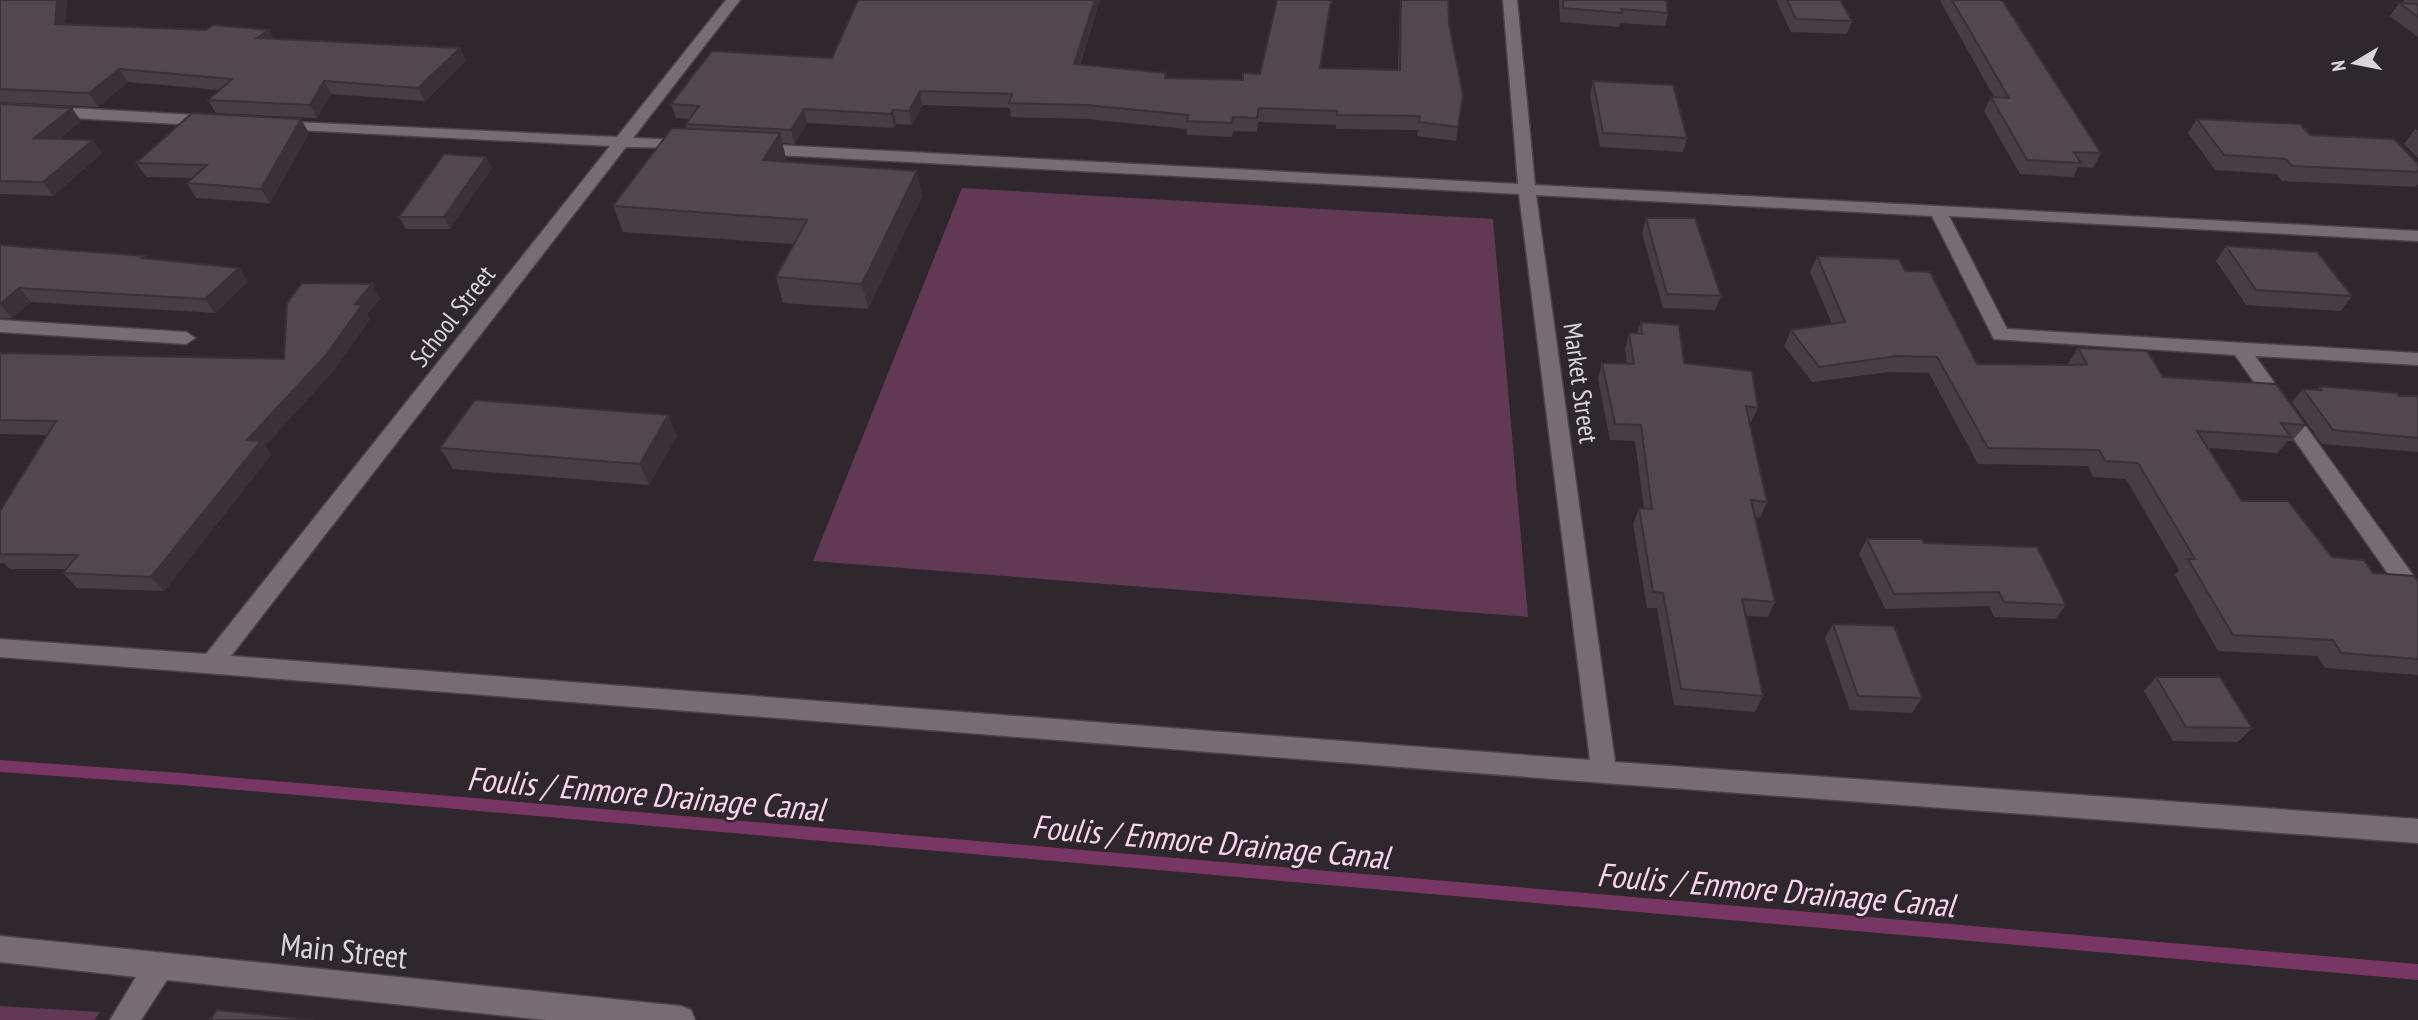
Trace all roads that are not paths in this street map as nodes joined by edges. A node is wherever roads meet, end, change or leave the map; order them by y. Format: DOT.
graph roads {
  1 [pos="733,0"];
  2 [pos="1510,0"];
  3 [pos="0,110"];
  4 [pos="235,122"];
  5 [pos="263,123"];
  6 [pos="622,142"];
  7 [pos="706,146"];
  8 [pos="733,148"];
  9 [pos="1527,190"];
  10 [pos="1938,211"];
  11 [pos="2410,236"];
  12 [pos="2418,252"];
  13 [pos="0,326"];
  14 [pos="186,338"];
  15 [pos="2241,349"];
  16 [pos="2418,359"];
  17 [pos="2418,599"];
  18 [pos="0,648"];
  19 [pos="212,664"];
  20 [pos="1604,772"];
  21 [pos="2418,831"];
  22 [pos="0,949"];
  23 [pos="160,966"];
  24 [pos="124,1020"];
  25 [pos="681,1020"];
  1 -- 6 [label="street, School Street"];
  2 -- 9 [label="street, Market Street"];
  3 -- 4 [label="street"];
  5 -- 6 [label="street"];
  6 -- 7 [label="street"];
  6 -- 19 [label="street, School Street"];
  8 -- 9 [label="street"];
  9 -- 10 [label="street"];
  9 -- 20 [label="street, Market Street"];
  10 -- 11 [label="street"];
  10 -- 15 [label="street"];
  11 -- 12 [label="street"];
  13 -- 14 [label="street"];
  15 -- 16 [label="street"];
  15 -- 17 [label="street"];
  18 -- 19 [label="street"];
  19 -- 20 [label="street"];
  20 -- 21 [label="street"];
  22 -- 23 [label="street, Main Street"];
  23 -- 24 [label="street"];
  23 -- 25 [label="street, Main Street"];
}
